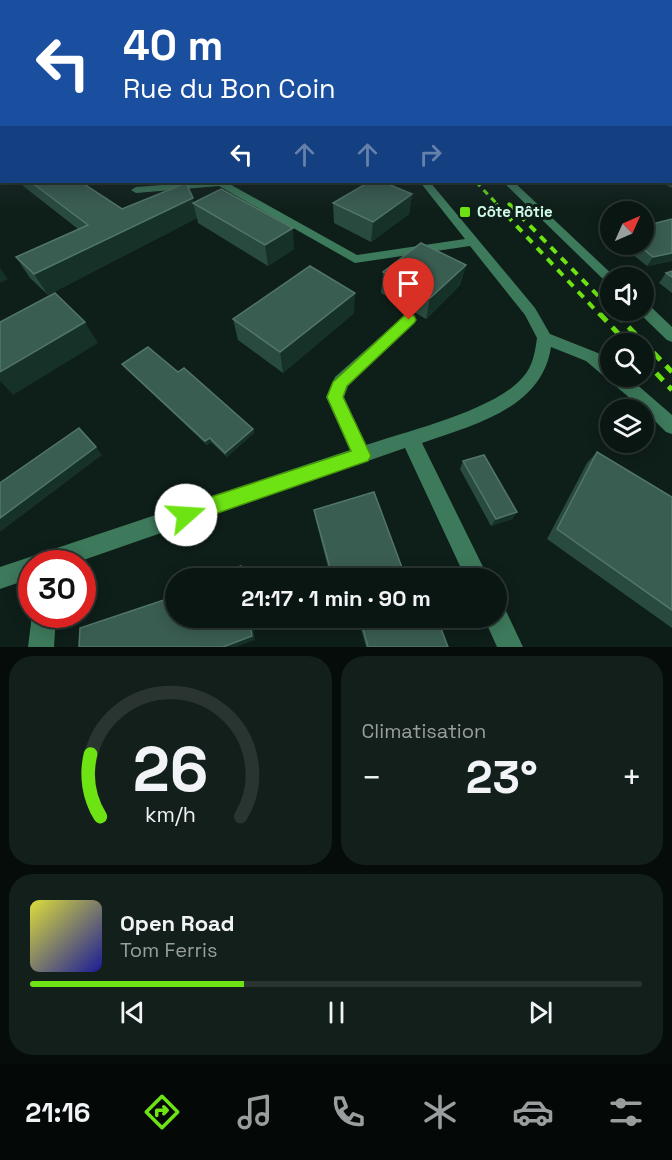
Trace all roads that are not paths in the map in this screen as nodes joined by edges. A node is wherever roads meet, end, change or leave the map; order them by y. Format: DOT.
graph roads {
  1 [pos="426,183"];
  2 [pos="509,183"];
  3 [pos="136,190"];
  4 [pos="473,242"];
  5 [pos="600,269"];
  6 [pos="654,319"];
  7 [pos="409,320"];
  8 [pos="672,336"];
  9 [pos="545,338"];
  10 [pos="600,364"];
  11 [pos="628,387"];
  12 [pos="672,426"];
  13 [pos="410,438"];
  14 [pos="362,456"];
  15 [pos="84,550"];
  16 [pos="473,568"];
  17 [pos="18,572"];
  18 [pos="0,578"];
  19 [pos="43,628"];
  20 [pos="501,628"];
  21 [pos="41,647"];
  22 [pos="510,647"];
  1 -- 4 [label="street"];
  2 -- 5 [label="street"];
  3 -- 4 [label="street"];
  4 -- 9 [label="street"];
  6 -- 8 [label="street"];
  7 -- 14 [label="street"];
  9 -- 10 [label="street"];
  9 -- 13 [label="street"];
  11 -- 12 [label="street"];
  13 -- 14 [label="street"];
  13 -- 16 [label="street"];
  14 -- 15 [label="street"];
  17 -- 18 [label="street"];
  19 -- 21 [label="street"];
  20 -- 22 [label="street"];
}
